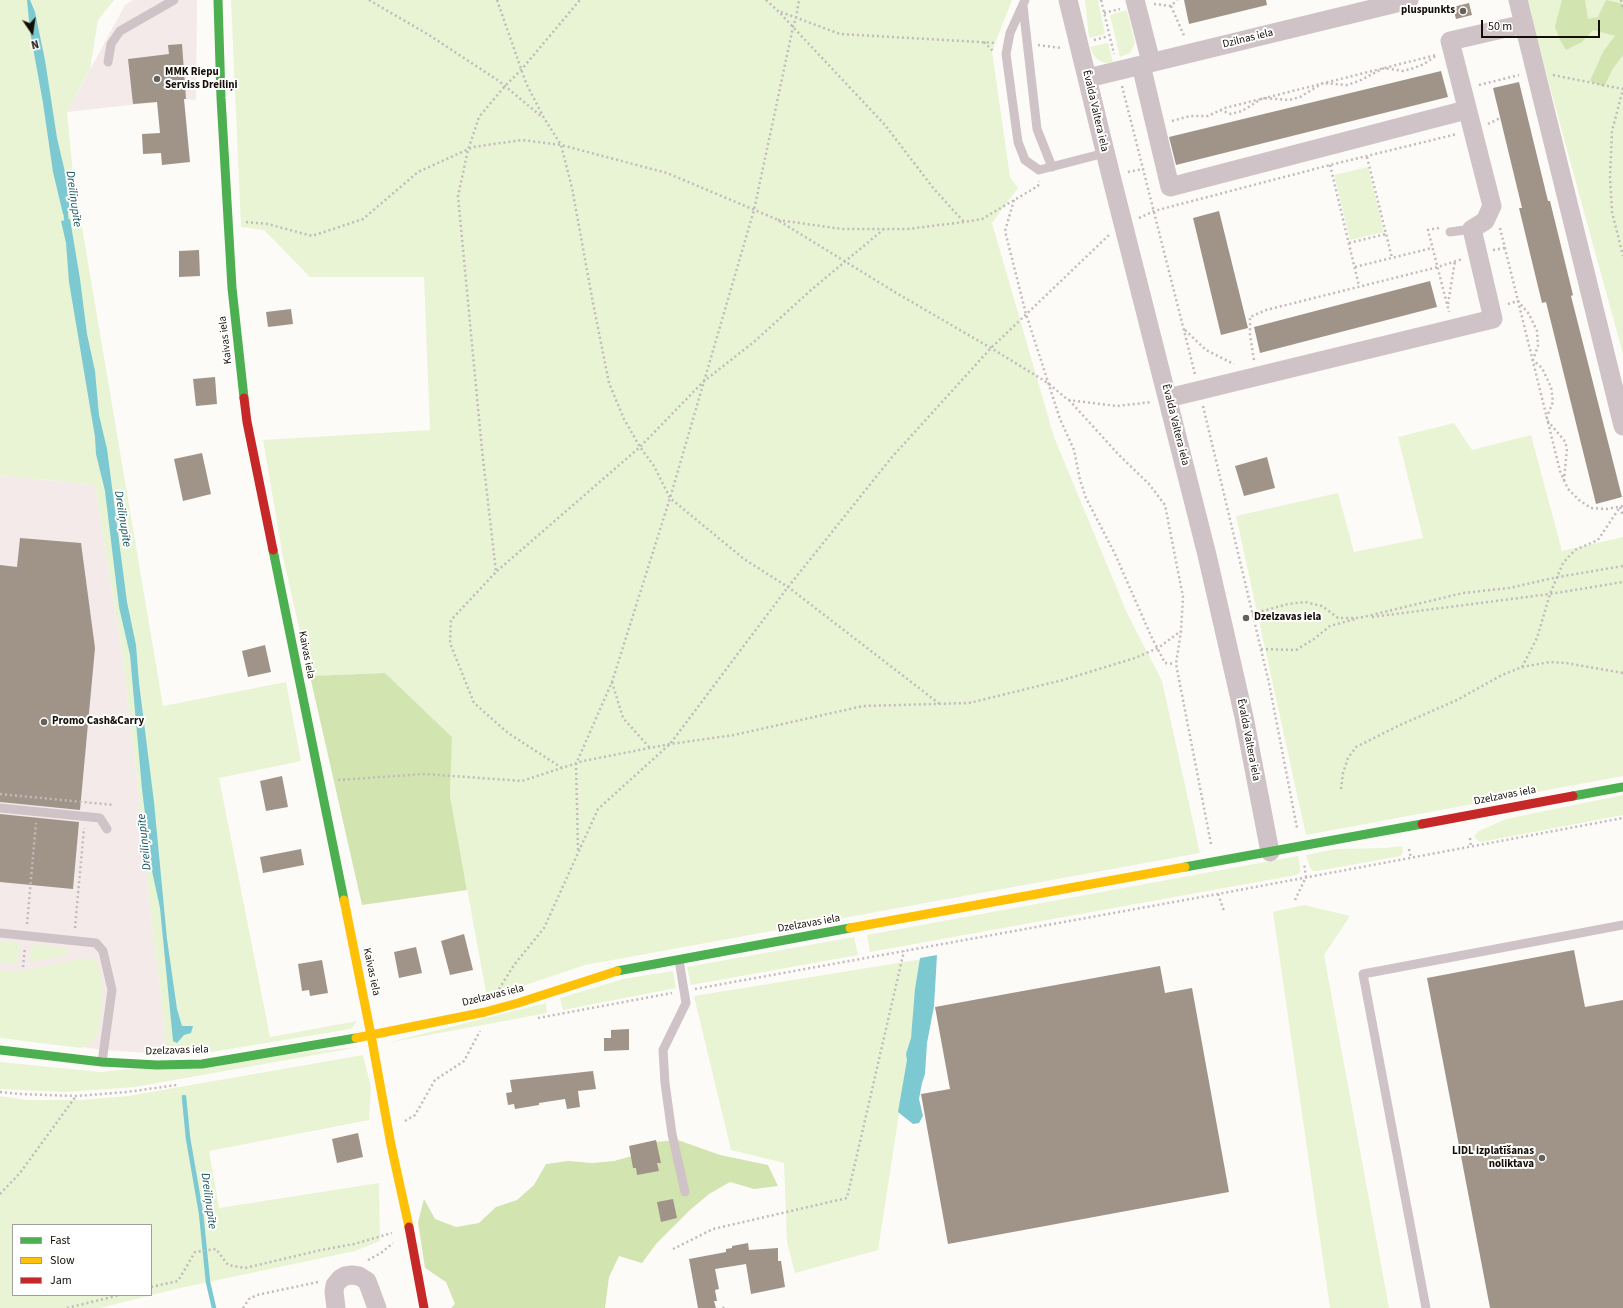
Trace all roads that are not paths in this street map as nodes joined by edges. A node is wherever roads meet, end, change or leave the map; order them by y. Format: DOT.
graph roads {
  1 [pos="174,0"];
  2 [pos="218,0"];
  3 [pos="1068,0"];
  4 [pos="1518,0"];
  5 [pos="1397,1"];
  6 [pos="1024,3"];
  7 [pos="1131,4"];
  8 [pos="1524,24"];
  9 [pos="108,62"];
  10 [pos="1146,64"];
  11 [pos="1088,78"];
  12 [pos="1466,110"];
  13 [pos="1105,153"];
  14 [pos="1052,167"];
  15 [pos="1472,229"];
  16 [pos="1450,232"];
  17 [pos="1168,398"];
  18 [pos="1623,426"];
  19 [pos="1623,787"];
  20 [pos="0,808"];
  21 [pos="107,829"];
  22 [pos="1270,852"];
  23 [pos="1623,925"];
  24 [pos="0,933"];
  25 [pos="679,960"];
  26 [pos="372,1035"];
  27 [pos="0,1050"];
  28 [pos="102,1062"];
  29 [pos="685,1192"];
  30 [pos="336,1308"];
  31 [pos="377,1308"];
  32 [pos="424,1308"];
  33 [pos="1426,1308"];
  1 -- 9 [label="lane"];
  2 -- 26 [label="street, Kaivas iela"];
  3 -- 11 [label="street, Ēvalda Valtera iela"];
  4 -- 8 [label="street"];
  5 -- 10 [label="street, Dzilnas iela"];
  6 -- 14 [label="lane"];
  6 -- 14 [label="lane"];
  7 -- 10 [label="street"];
  8 -- 12 [label="street"];
  8 -- 18 [label="street"];
  10 -- 11 [label="street, Dzilnas iela"];
  10 -- 12 [label="street"];
  11 -- 13 [label="street, Ēvalda Valtera iela"];
  12 -- 15 [label="street"];
  13 -- 14 [label="lane"];
  13 -- 17 [label="street, Ēvalda Valtera iela"];
  15 -- 16 [label="lane"];
  15 -- 17 [label="street"];
  17 -- 22 [label="street, Ēvalda Valtera iela"];
  19 -- 22 [label="street, Dzelzavas iela"];
  20 -- 21 [label="lane"];
  22 -- 25 [label="street, Dzelzavas iela"];
  23 -- 33 [label="lane"];
  24 -- 28 [label="lane"];
  25 -- 26 [label="street, Dzelzavas iela"];
  25 -- 29 [label="lane"];
  26 -- 28 [label="street, Dzelzavas iela"];
  26 -- 32 [label="street, Kaivas iela"];
  27 -- 28 [label="street, Dzelzavas iela"];
  30 -- 31 [label="street"];
}
